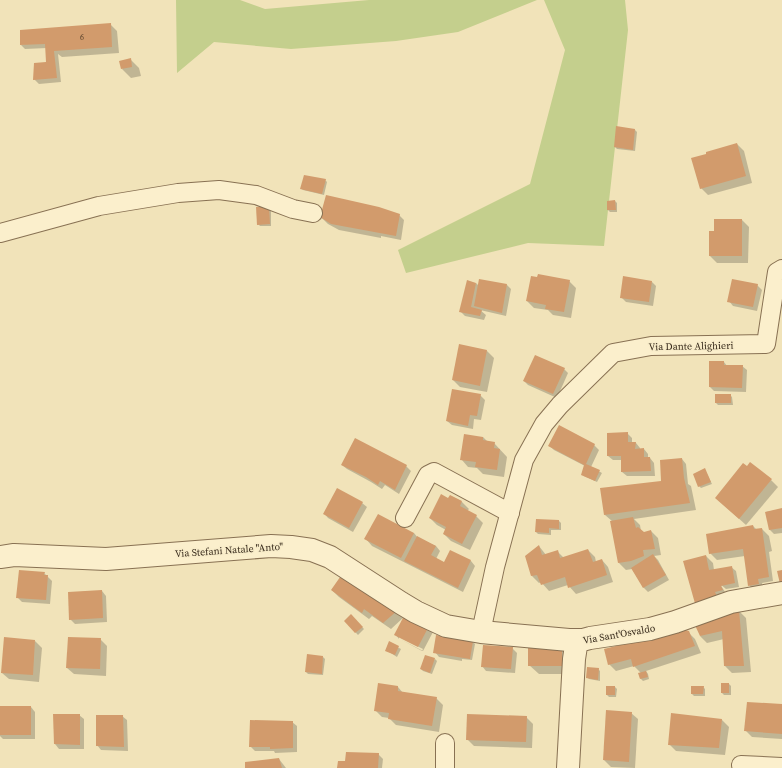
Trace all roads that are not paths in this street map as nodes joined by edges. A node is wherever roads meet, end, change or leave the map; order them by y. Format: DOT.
graph roads {
  1 [pos="313,214"];
  2 [pos="0,233"];
  3 [pos="782,268"];
  4 [pos="510,512"];
  5 [pos="404,518"];
  6 [pos="0,557"];
  7 [pos="782,593"];
  8 [pos="482,632"];
  9 [pos="581,640"];
  10 [pos="445,743"];
  11 [pos="741,764"];
  12 [pos="782,767"];
  13 [pos="445,768"];
  14 [pos="568,768"];
  1 -- 2 [label="street"];
  3 -- 4 [label="street, Via Dante Alighieri"];
  4 -- 5 [label="street"];
  4 -- 8 [label="street, Via Dante Alighieri"];
  6 -- 8 [label="street, Via Stefani Natale \"Anto\""];
  7 -- 9 [label="street, Via Sant'Osvaldo"];
  8 -- 9 [label="street, Via Stefani Natale \"Anto\""];
  9 -- 14 [label="street, Via Sant'Osvaldo"];
  10 -- 13 [label="street"];
  11 -- 12 [label="street"];
}
